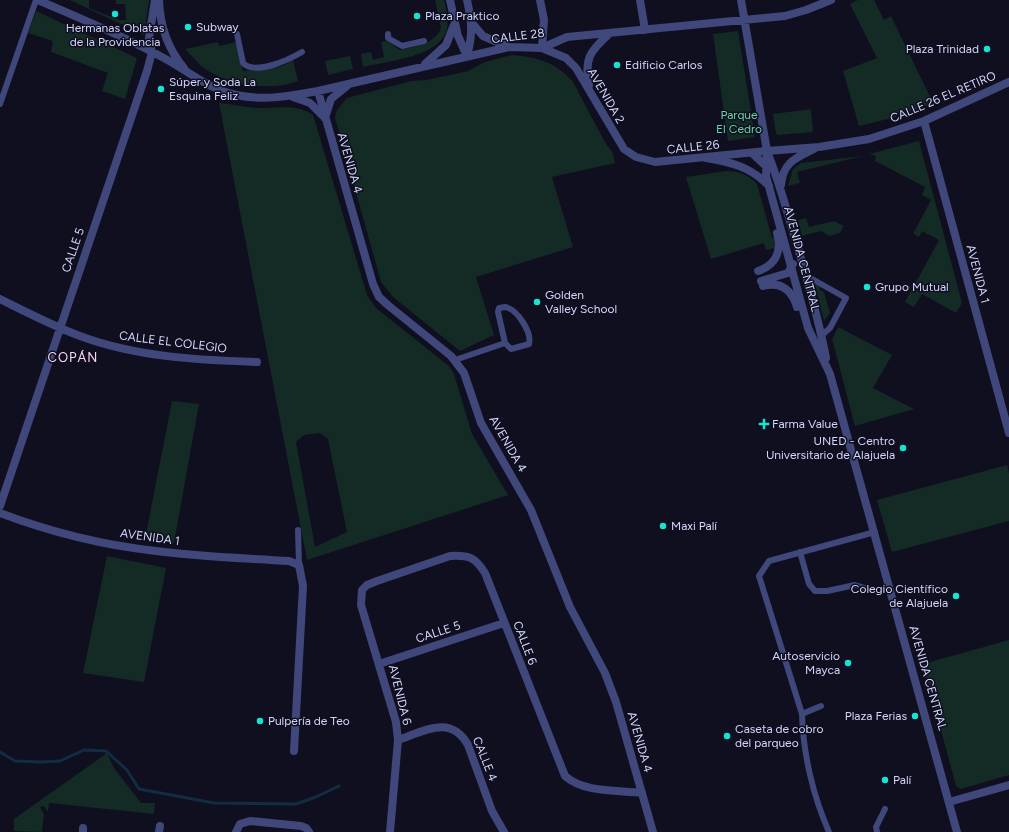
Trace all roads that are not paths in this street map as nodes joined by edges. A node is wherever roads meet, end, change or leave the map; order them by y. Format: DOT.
graph roads {
  1 [pos="37,0"];
  2 [pos="155,0"];
  3 [pos="159,0"];
  4 [pos="450,0"];
  5 [pos="467,0"];
  6 [pos="540,0"];
  7 [pos="640,0"];
  8 [pos="741,0"];
  9 [pos="831,0"];
  10 [pos="745,20"];
  11 [pos="472,23"];
  12 [pos="455,24"];
  13 [pos="646,30"];
  14 [pos="237,34"];
  15 [pos="388,34"];
  16 [pos="609,34"];
  17 [pos="149,38"];
  18 [pos="424,41"];
  19 [pos="509,46"];
  20 [pos="140,47"];
  21 [pos="542,48"];
  22 [pos="152,52"];
  23 [pos="302,52"];
  24 [pos="467,56"];
  25 [pos="422,66"];
  26 [pos="188,73"];
  27 [pos="1009,82"];
  28 [pos="350,83"];
  29 [pos="590,90"];
  30 [pos="318,91"];
  31 [pos="291,96"];
  32 [pos="0,104"];
  33 [pos="325,118"];
  34 [pos="924,121"];
  35 [pos="819,146"];
  36 [pos="767,151"];
  37 [pos="752,153"];
  38 [pos="706,158"];
  39 [pos="645,160"];
  40 [pos="767,166"];
  41 [pos="770,187"];
  42 [pos="784,199"];
  43 [pos="774,203"];
  44 [pos="792,268"];
  45 [pos="806,275"];
  46 [pos="760,278"];
  47 [pos="0,300"];
  48 [pos="801,300"];
  49 [pos="813,304"];
  50 [pos="60,327"];
  51 [pos="822,335"];
  52 [pos="504,343"];
  53 [pos="818,349"];
  54 [pos="455,360"];
  55 [pos="257,362"];
  56 [pos="828,369"];
  57 [pos="1009,433"];
  58 [pos="0,506"];
  59 [pos="0,513"];
  60 [pos="298,530"];
  61 [pos="875,532"];
  62 [pos="800,552"];
  63 [pos="299,565"];
  64 [pos="868,589"];
  65 [pos="362,590"];
  66 [pos="504,624"];
  67 [pos="379,664"];
  68 [pos="821,706"];
  69 [pos="802,714"];
  70 [pos="398,740"];
  71 [pos="294,751"];
  72 [pos="1009,785"];
  73 [pos="642,793"];
  74 [pos="949,802"];
  75 [pos="885,809"];
  76 [pos="236,832"];
  77 [pos="309,832"];
  78 [pos="390,832"];
  79 [pos="504,832"];
  80 [pos="653,832"];
  81 [pos="829,832"];
  82 [pos="877,832"];
  83 [pos="957,832"];
  1 -- 20 [label="street, CALLE 28"];
  1 -- 32 [label="lane"];
  2 -- 17 [label="street"];
  3 -- 26 [label="street"];
  4 -- 12 [label="street"];
  5 -- 11 [label="street"];
  6 -- 21 [label="street"];
  7 -- 13 [label="street"];
  8 -- 10 [label="street, AVENIDA CENTRAL"];
  9 -- 10 [label="street, CALLE 28"];
  10 -- 13 [label="street, CALLE 28"];
  10 -- 36 [label="street, AVENIDA CENTRAL"];
  11 -- 19 [label="street"];
  11 -- 24 [label="street"];
  12 -- 24 [label="street"];
  12 -- 25 [label="street"];
  13 -- 16 [label="street, CALLE 28"];
  14 -- 23 [label="lane"];
  15 -- 18 [label="lane"];
  16 -- 21 [label="street, CALLE 28"];
  16 -- 29 [label="street"];
  17 -- 20 [label="street"];
  17 -- 22 [label="street"];
  19 -- 21 [label="street, CALLE 28"];
  19 -- 24 [label="street, CALLE 28"];
  20 -- 22 [label="street, CALLE 28"];
  21 -- 29 [label="street, AVENIDA 2"];
  22 -- 26 [label="street, CALLE 28"];
  22 -- 50 [label="street, CALLE 5"];
  24 -- 25 [label="street, CALLE 28"];
  25 -- 28 [label="street, CALLE 28"];
  26 -- 31 [label="street, CALLE 28"];
  27 -- 34 [label="street, CALLE 26 EL RETIRO"];
  28 -- 30 [label="street, CALLE 28"];
  28 -- 33 [label="street"];
  29 -- 39 [label="street, AVENIDA 2"];
  30 -- 31 [label="street, CALLE 28"];
  30 -- 33 [label="street, AVENIDA 4"];
  31 -- 33 [label="street"];
  33 -- 54 [label="street, AVENIDA 4"];
  34 -- 35 [label="street, CALLE 26 EL RETIRO"];
  34 -- 57 [label="street, AVENIDA 1"];
  35 -- 36 [label="street, CALLE 26 EL RETIRO"];
  35 -- 42 [label="street"];
  36 -- 37 [label="street, CALLE 26"];
  36 -- 40 [label="street, AVENIDA CENTRAL"];
  36 -- 42 [label="street, AVENIDA CENTRAL"];
  37 -- 38 [label="street, CALLE 26"];
  37 -- 40 [label="street"];
  38 -- 39 [label="street, CALLE 26"];
  38 -- 41 [label="street"];
  40 -- 41 [label="street, AVENIDA CENTRAL"];
  40 -- 44 [label="street"];
  41 -- 43 [label="street, AVENIDA CENTRAL"];
  42 -- 45 [label="street, AVENIDA CENTRAL"];
  43 -- 44 [label="street, AVENIDA CENTRAL"];
  43 -- 46 [label="street"];
  44 -- 46 [label="street"];
  44 -- 48 [label="street, AVENIDA CENTRAL"];
  44 -- 49 [label="street"];
  45 -- 49 [label="street, AVENIDA CENTRAL"];
  45 -- 51 [label="lane"];
  46 -- 53 [label="street"];
  47 -- 50 [label="street, CALLE EL COLEGIO"];
  48 -- 51 [label="street"];
  48 -- 53 [label="street, AVENIDA CENTRAL"];
  49 -- 51 [label="street, AVENIDA CENTRAL"];
  50 -- 55 [label="street, CALLE EL COLEGIO"];
  50 -- 58 [label="street, CALLE 5"];
  51 -- 56 [label="street, AVENIDA CENTRAL"];
  52 -- 52 [label="lane"];
  52 -- 54 [label="lane"];
  53 -- 56 [label="street, AVENIDA CENTRAL"];
  54 -- 73 [label="street, AVENIDA 4"];
  56 -- 61 [label="street, AVENIDA CENTRAL"];
  59 -- 63 [label="street, AVENIDA 1"];
  60 -- 63 [label="lane"];
  61 -- 62 [label="lane"];
  61 -- 74 [label="street, AVENIDA CENTRAL"];
  62 -- 64 [label="lane"];
  62 -- 69 [label="lane"];
  63 -- 71 [label="street"];
  65 -- 66 [label="street, CALLE 6"];
  65 -- 67 [label="street, AVENIDA 6"];
  66 -- 67 [label="street, CALLE 5"];
  66 -- 73 [label="street, CALLE 6"];
  67 -- 70 [label="street, AVENIDA 6"];
  68 -- 69 [label="lane"];
  69 -- 81 [label="lane"];
  70 -- 78 [label="street, AVENIDA 6"];
  70 -- 79 [label="street, CALLE 4"];
  72 -- 74 [label="street"];
  73 -- 80 [label="street, AVENIDA 4"];
  74 -- 83 [label="street, AVENIDA CENTRAL"];
  75 -- 82 [label="lane"];
  76 -- 77 [label="street"];
}
